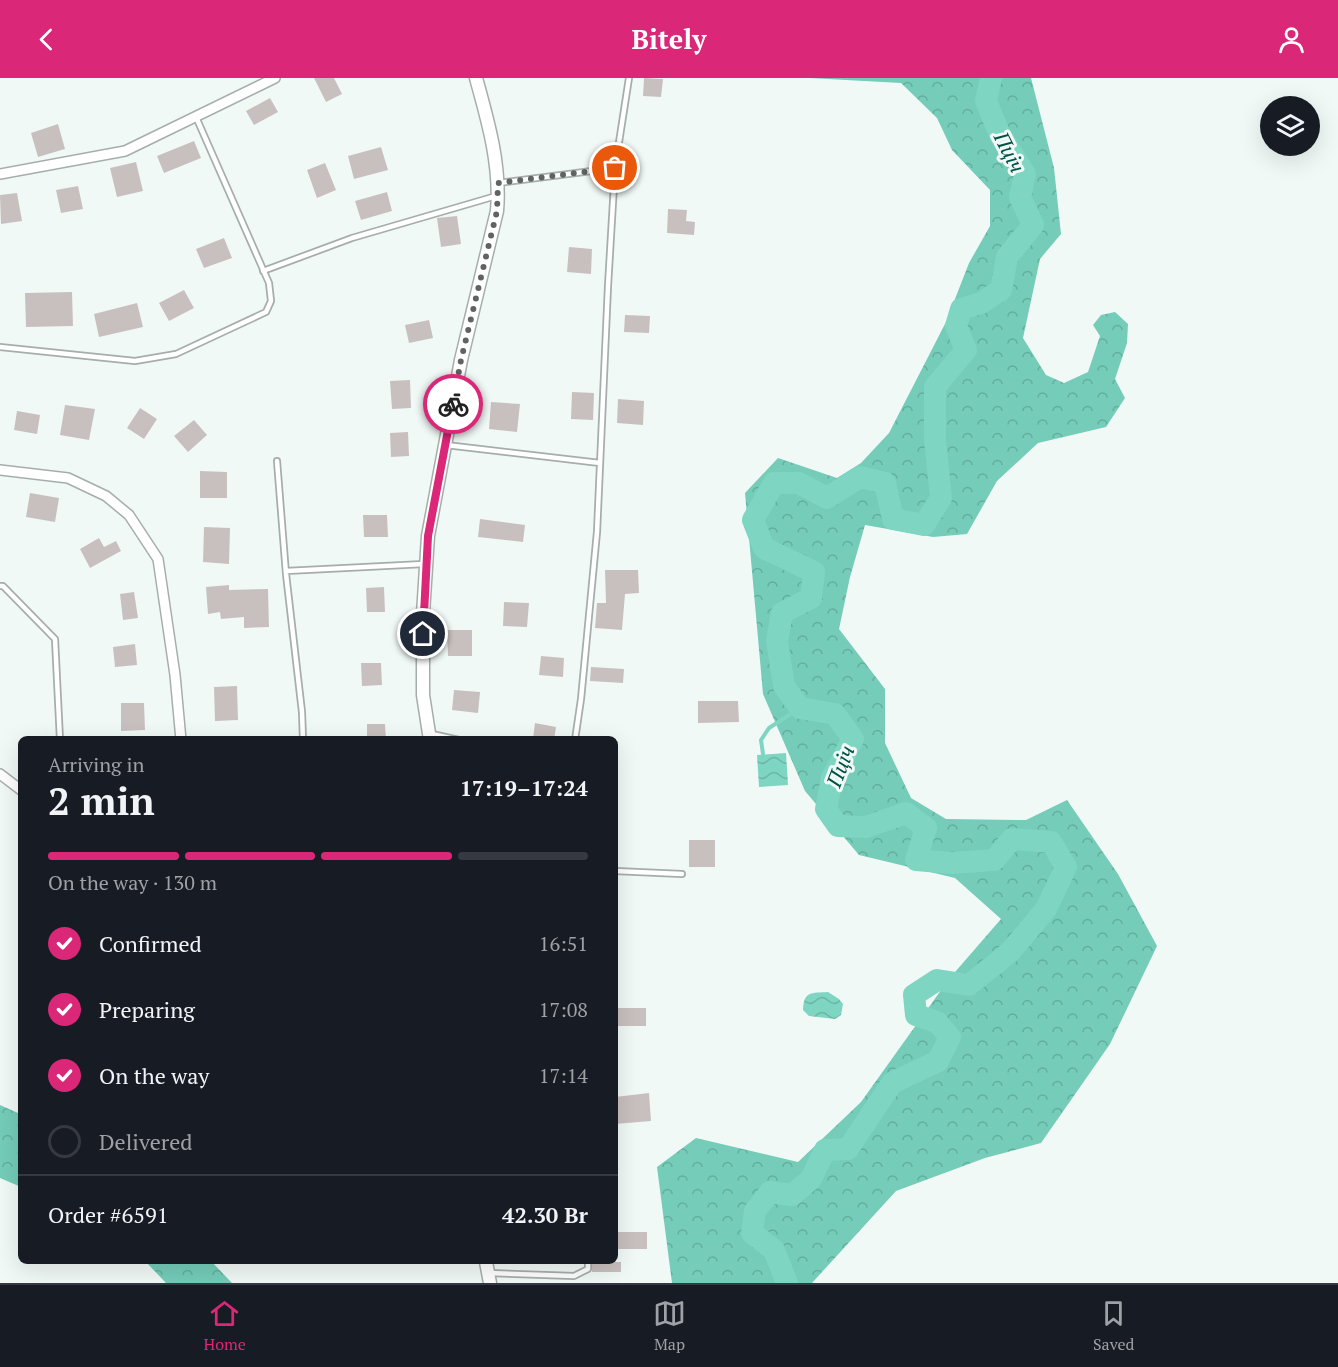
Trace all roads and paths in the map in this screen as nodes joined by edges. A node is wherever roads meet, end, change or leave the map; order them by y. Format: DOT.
graph roads {
  1 [pos="275,78"];
  2 [pos="477,78"];
  3 [pos="628,78"];
  4 [pos="196,117"];
  5 [pos="615,168"];
  6 [pos="0,174"];
  7 [pos="498,189"];
  8 [pos="263,271"];
  9 [pos="0,347"];
  10 [pos="446,445"];
  11 [pos="277,461"];
  12 [pos="600,464"];
  13 [pos="0,470"];
  14 [pos="426,563"];
  15 [pos="286,571"];
  16 [pos="0,586"];
  17 [pos="60,736"];
  18 [pos="181,736"];
  19 [pos="303,736"];
  20 [pos="430,736"];
  21 [pos="576,736"];
  22 [pos="0,774"];
  23 [pos="18,788"];
  24 [pos="618,871"];
  25 [pos="682,874"];
  26 [pos="588,1264"];
  27 [pos="488,1273"];
  1 -- 4 [label="street"];
  2 -- 7 [label="street"];
  3 -- 5 [label="lane"];
  4 -- 6 [label="street"];
  4 -- 8 [label="lane"];
  5 -- 7 [label="lane"];
  5 -- 12 [label="lane"];
  7 -- 8 [label="lane"];
  7 -- 10 [label="street"];
  8 -- 9 [label="lane"];
  10 -- 12 [label="lane"];
  10 -- 14 [label="street"];
  11 -- 15 [label="lane"];
  12 -- 21 [label="lane"];
  13 -- 18 [label="street"];
  14 -- 15 [label="lane"];
  14 -- 20 [label="street"];
  15 -- 19 [label="lane"];
  16 -- 17 [label="lane"];
  22 -- 23 [label="street"];
  24 -- 25 [label="lane"];
  26 -- 27 [label="lane"];
}
